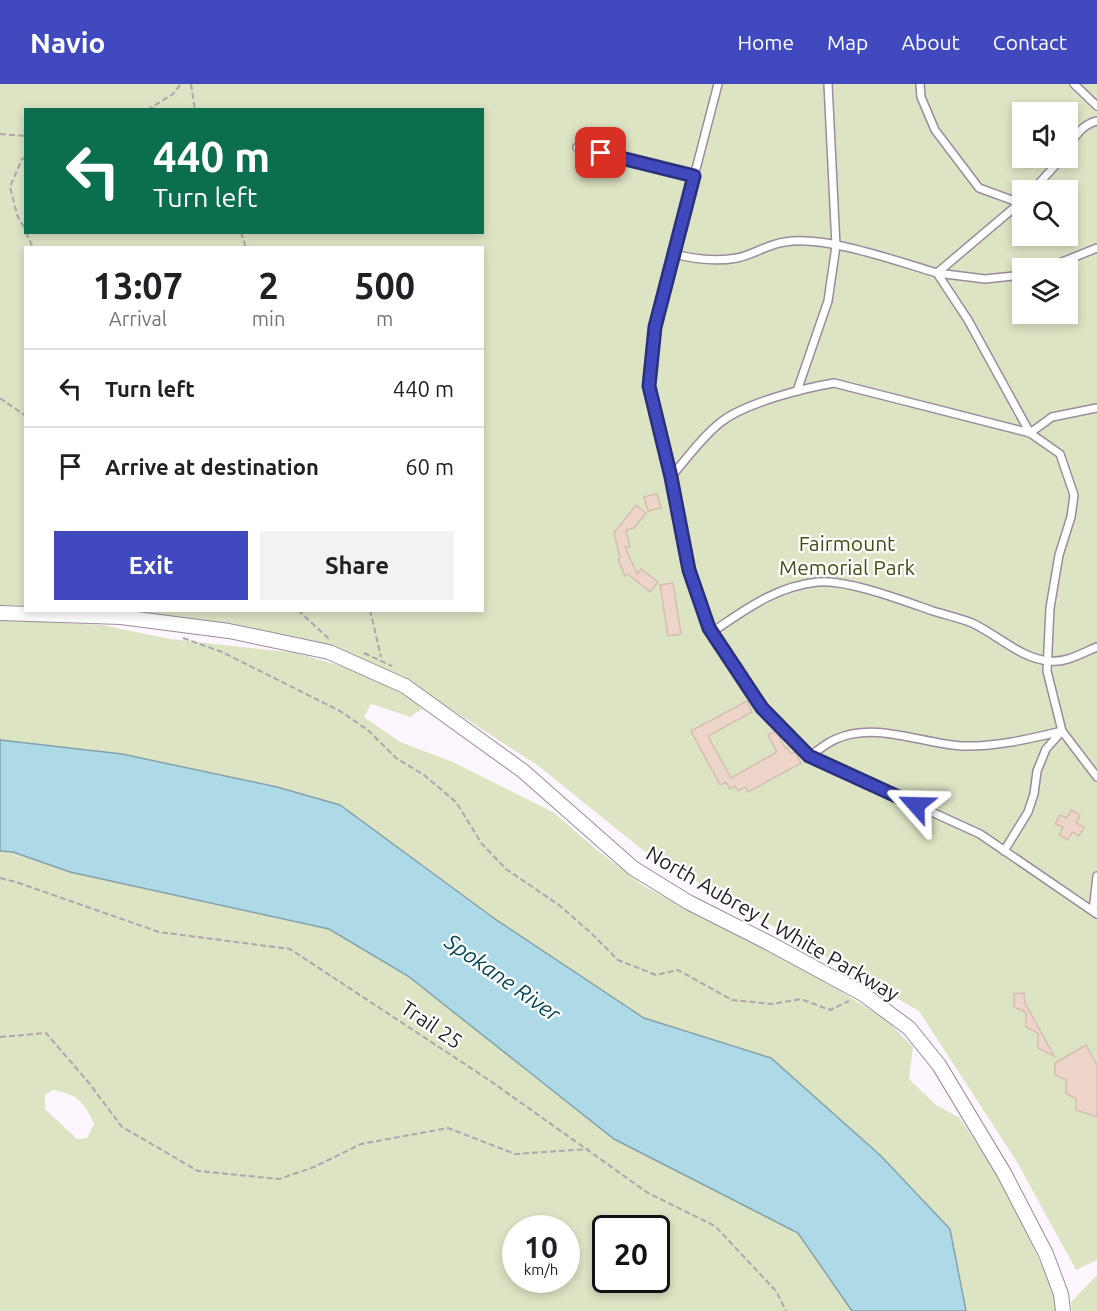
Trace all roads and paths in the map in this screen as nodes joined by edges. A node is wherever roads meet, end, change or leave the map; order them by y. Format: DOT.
graph roads {
  1 [pos="181,84"];
  2 [pos="191,84"];
  3 [pos="718,84"];
  4 [pos="828,84"];
  5 [pos="920,84"];
  6 [pos="1074,84"];
  7 [pos="1097,106"];
  8 [pos="152,108"];
  9 [pos="195,108"];
  10 [pos="1097,121"];
  11 [pos="1078,132"];
  12 [pos="0,134"];
  13 [pos="24,136"];
  14 [pos="577,147"];
  15 [pos="24,158"];
  16 [pos="1053,168"];
  17 [pos="694,176"];
  18 [pos="1042,180"];
  19 [pos="1012,199"];
  20 [pos="1012,210"];
  21 [pos="24,228"];
  22 [pos="836,246"];
  23 [pos="1097,248"];
  24 [pos="674,254"];
  25 [pos="1072,258"];
  26 [pos="937,273"];
  27 [pos="1012,276"];
  28 [pos="797,391"];
  29 [pos="0,398"];
  30 [pos="1097,408"];
  31 [pos="24,415"];
  32 [pos="1030,433"];
  33 [pos="671,477"];
  34 [pos="300,612"];
  35 [pos="370,612"];
  36 [pos="0,613"];
  37 [pos="121,614"];
  38 [pos="712,632"];
  39 [pos="174,635"];
  40 [pos="330,640"];
  41 [pos="1097,647"];
  42 [pos="381,659"];
  43 [pos="1047,662"];
  44 [pos="1062,731"];
  45 [pos="809,756"];
  46 [pos="1097,777"];
  47 [pos="1004,851"];
  48 [pos="1097,876"];
  49 [pos="0,878"];
  50 [pos="1095,913"];
  51 [pos="863,994"];
  52 [pos="0,1037"];
  53 [pos="589,1149"];
  54 [pos="786,1311"];
  55 [pos="1063,1311"];
  1 -- 8 [label="path"];
  2 -- 9 [label="path"];
  3 -- 17 [label="lane"];
  4 -- 22 [label="lane"];
  5 -- 19 [label="lane"];
  6 -- 7 [label="lane"];
  10 -- 11 [label="lane"];
  12 -- 13 [label="path"];
  14 -- 17 [label="lane"];
  15 -- 21 [label="path"];
  16 -- 18 [label="lane"];
  17 -- 24 [label="lane"];
  20 -- 26 [label="lane"];
  22 -- 24 [label="lane"];
  22 -- 26 [label="lane"];
  22 -- 28 [label="lane"];
  23 -- 25 [label="lane"];
  24 -- 33 [label="lane"];
  26 -- 27 [label="lane"];
  26 -- 32 [label="lane"];
  28 -- 32 [label="lane"];
  28 -- 33 [label="lane"];
  29 -- 31 [label="path"];
  30 -- 32 [label="lane"];
  32 -- 43 [label="lane"];
  33 -- 38 [label="lane"];
  34 -- 40 [label="path"];
  35 -- 42 [label="path"];
  36 -- 37 [label="street, North Aubrey L White Parkway"];
  37 -- 51 [label="street, North Aubrey L White Parkway"];
  38 -- 43 [label="lane"];
  38 -- 45 [label="lane"];
  39 -- 51 [label="path"];
  41 -- 43 [label="lane"];
  43 -- 44 [label="lane"];
  44 -- 45 [label="lane"];
  44 -- 46 [label="lane"];
  44 -- 47 [label="lane"];
  45 -- 47 [label="lane"];
  47 -- 50 [label="lane"];
  48 -- 50 [label="lane"];
  49 -- 53 [label="path, Trail 25"];
  51 -- 55 [label="street, North Aubrey L White Parkway"];
  52 -- 53 [label="path"];
  53 -- 54 [label="path, Trail 25"];
}
